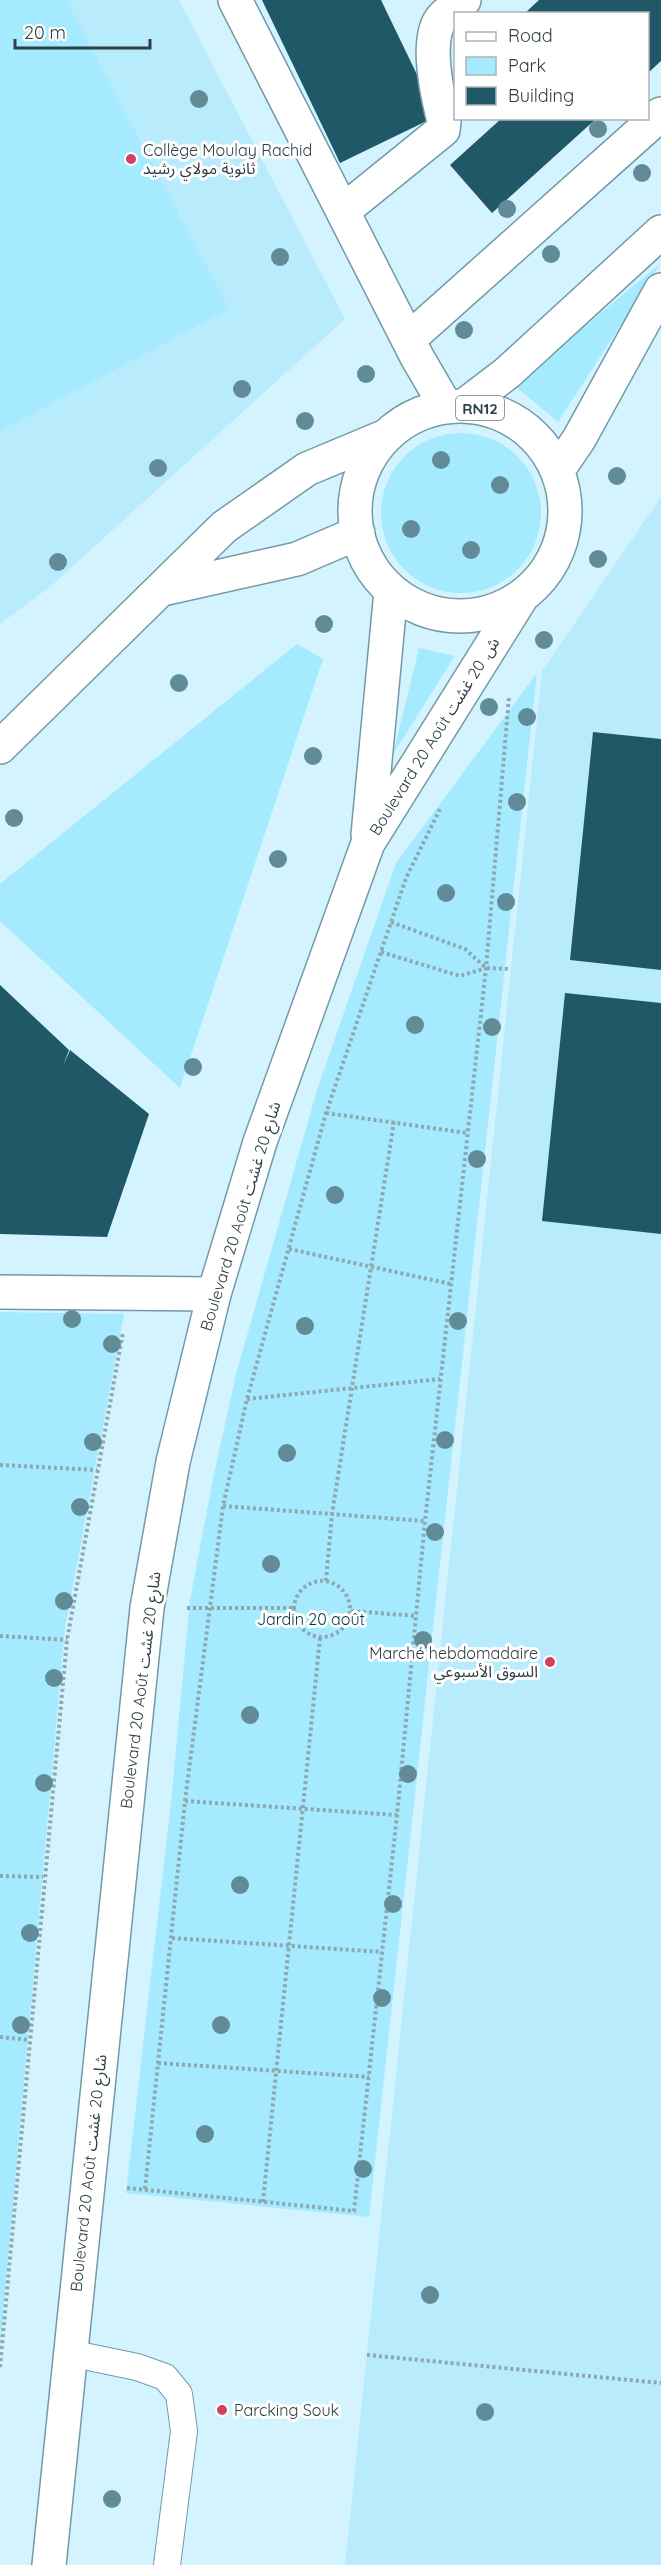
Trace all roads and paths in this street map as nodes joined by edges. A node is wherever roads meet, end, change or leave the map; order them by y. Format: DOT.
graph roads {
  1 [pos="235,0"];
  2 [pos="444,7"];
  3 [pos="661,114"];
  4 [pos="343,211"];
  5 [pos="661,232"];
  6 [pos="661,290"];
  7 [pos="409,339"];
  8 [pos="455,405"];
  9 [pos="386,436"];
  10 [pos="558,470"];
  11 [pos="358,533"];
  12 [pos="163,589"];
  13 [pos="392,591"];
  14 [pos="521,598"];
  15 [pos="503,702"];
  16 [pos="0,747"];
  17 [pos="444,801"];
  18 [pos="368,843"];
  19 [pos="391,922"];
  20 [pos="381,952"];
  21 [pos="486,968"];
  22 [pos="511,969"];
  23 [pos="326,1113"];
  24 [pos="394,1122"];
  25 [pos="467,1133"];
  26 [pos="289,1249"];
  27 [pos="371,1267"];
  28 [pos="451,1284"];
  29 [pos="0,1292"];
  30 [pos="214,1294"];
  31 [pos="125,1323"];
  32 [pos="441,1379"];
  33 [pos="351,1388"];
  34 [pos="247,1399"];
  35 [pos="0,1464"];
  36 [pos="97,1470"];
  37 [pos="223,1506"];
  38 [pos="332,1514"];
  39 [pos="425,1521"];
  40 [pos="326,1581"];
  41 [pos="147,1608"];
  42 [pos="211,1608"];
  43 [pos="293,1608"];
  44 [pos="351,1611"];
  45 [pos="417,1616"];
  46 [pos="0,1636"];
  47 [pos="320,1638"];
  48 [pos="67,1640"];
  49 [pos="185,1802"];
  50 [pos="302,1809"];
  51 [pos="397,1815"];
  52 [pos="0,1876"];
  53 [pos="44,1877"];
  54 [pos="172,1938"];
  55 [pos="289,1945"];
  56 [pos="382,1952"];
  57 [pos="0,2037"];
  58 [pos="30,2040"];
  59 [pos="158,2062"];
  60 [pos="276,2071"];
  61 [pos="369,2077"];
  62 [pos="86,2188"];
  63 [pos="145,2189"];
  64 [pos="263,2202"];
  65 [pos="2,2327"];
  66 [pos="69,2353"];
  67 [pos="367,2355"];
  68 [pos="0,2367"];
  69 [pos="661,2383"];
  70 [pos="49,2565"];
  71 [pos="167,2565"];
  1 -- 4 [label="main road"];
  2 -- 4 [label="main road"];
  3 -- 7 [label="main road"];
  4 -- 7 [label="main road"];
  5 -- 8 [label="main road, RN12"];
  6 -- 10 [label="main road"];
  7 -- 8 [label="main road"];
  8 -- 9 [label="main road, RN12"];
  8 -- 10 [label="main road, RN12"];
  9 -- 11 [label="main road, RN12"];
  9 -- 12 [label="main road, RN12"];
  10 -- 14 [label="main road, RN12"];
  11 -- 12 [label="main road"];
  11 -- 13 [label="main road, RN12"];
  12 -- 16 [label="main road, RN12"];
  13 -- 14 [label="main road, RN12"];
  13 -- 18 [label="main road, Boulevard 20 Août ش. 20 غشت"];
  14 -- 18 [label="main road, Boulevard 20 Août ش. 20 غشت"];
  15 -- 21 [label="path"];
  17 -- 19 [label="path"];
  18 -- 30 [label="main road, Boulevard 20 Août شارع 20 غشت"];
  19 -- 20 [label="path"];
  19 -- 21 [label="path"];
  20 -- 21 [label="path"];
  20 -- 23 [label="path"];
  21 -- 22 [label="path"];
  21 -- 25 [label="path"];
  23 -- 24 [label="path"];
  23 -- 26 [label="path"];
  24 -- 25 [label="path"];
  24 -- 27 [label="path"];
  25 -- 28 [label="path"];
  26 -- 27 [label="path"];
  26 -- 34 [label="path"];
  27 -- 28 [label="path"];
  27 -- 33 [label="path"];
  28 -- 32 [label="path"];
  29 -- 30 [label="main road"];
  30 -- 41 [label="main road, Boulevard 20 Août شارع 20 غشت"];
  31 -- 36 [label="path"];
  32 -- 33 [label="path"];
  32 -- 39 [label="path"];
  33 -- 34 [label="path"];
  33 -- 38 [label="path"];
  34 -- 37 [label="path"];
  35 -- 36 [label="path"];
  36 -- 48 [label="path"];
  37 -- 38 [label="path"];
  37 -- 42 [label="path"];
  38 -- 39 [label="path"];
  38 -- 40 [label="path"];
  39 -- 45 [label="path"];
  40 -- 43 [label="path"];
  40 -- 44 [label="path"];
  41 -- 42 [label="path"];
  41 -- 62 [label="main road, Boulevard 20 Août شارع 20 غشت"];
  42 -- 43 [label="path"];
  42 -- 49 [label="path"];
  43 -- 47 [label="path"];
  44 -- 45 [label="path"];
  44 -- 47 [label="path"];
  45 -- 51 [label="path"];
  46 -- 48 [label="path"];
  47 -- 50 [label="path"];
  48 -- 53 [label="path"];
  49 -- 50 [label="path"];
  49 -- 54 [label="path"];
  50 -- 51 [label="path"];
  50 -- 55 [label="path"];
  51 -- 56 [label="path"];
  52 -- 53 [label="path"];
  53 -- 58 [label="path"];
  54 -- 55 [label="path"];
  54 -- 59 [label="path"];
  55 -- 56 [label="path"];
  55 -- 60 [label="path"];
  56 -- 61 [label="path"];
  57 -- 58 [label="path"];
  58 -- 65 [label="path"];
  59 -- 60 [label="path"];
  59 -- 63 [label="path"];
  60 -- 61 [label="path"];
  60 -- 64 [label="path"];
  61 -- 64 [label="path"];
  62 -- 63 [label="path"];
  62 -- 66 [label="main road, Boulevard 20 Août شارع 20 غشت"];
  63 -- 64 [label="path"];
  65 -- 68 [label="path"];
  66 -- 70 [label="main road, Boulevard 20 Août شارع 20 غشت"];
  66 -- 71 [label="lane"];
  67 -- 69 [label="path"];
}
